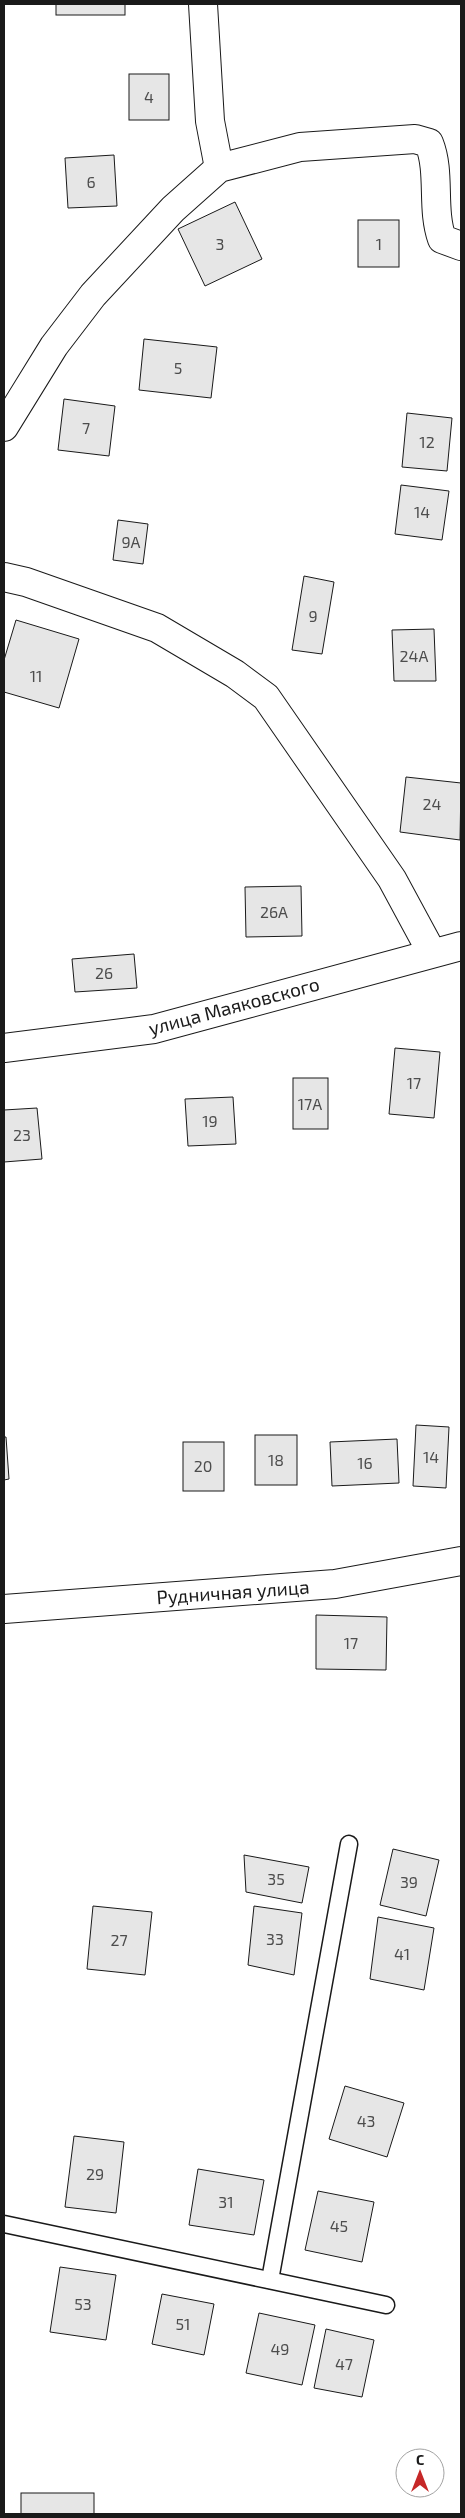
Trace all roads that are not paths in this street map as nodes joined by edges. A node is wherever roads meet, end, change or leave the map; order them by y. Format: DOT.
graph roads {
  1 [pos="204,4"];
  2 [pos="219,168"];
  3 [pos="461,246"];
  4 [pos="4,427"];
  5 [pos="4,577"];
  6 [pos="461,946"];
  7 [pos="432,954"];
  8 [pos="4,1048"];
  9 [pos="461,1561"];
  10 [pos="4,1609"];
  11 [pos="349,1844"];
  12 [pos="4,2224"];
  13 [pos="270,2280"];
  14 [pos="386,2305"];
  1 -- 2 [label="street"];
  2 -- 3 [label="street"];
  2 -- 4 [label="street"];
  5 -- 7 [label="street"];
  6 -- 7 [label="street, улица Маяковского"];
  7 -- 8 [label="street, улица Маяковского"];
  9 -- 10 [label="street, Рудничная улица"];
  11 -- 13 [label="lane"];
  12 -- 13 [label="lane"];
  13 -- 14 [label="lane"];
}
